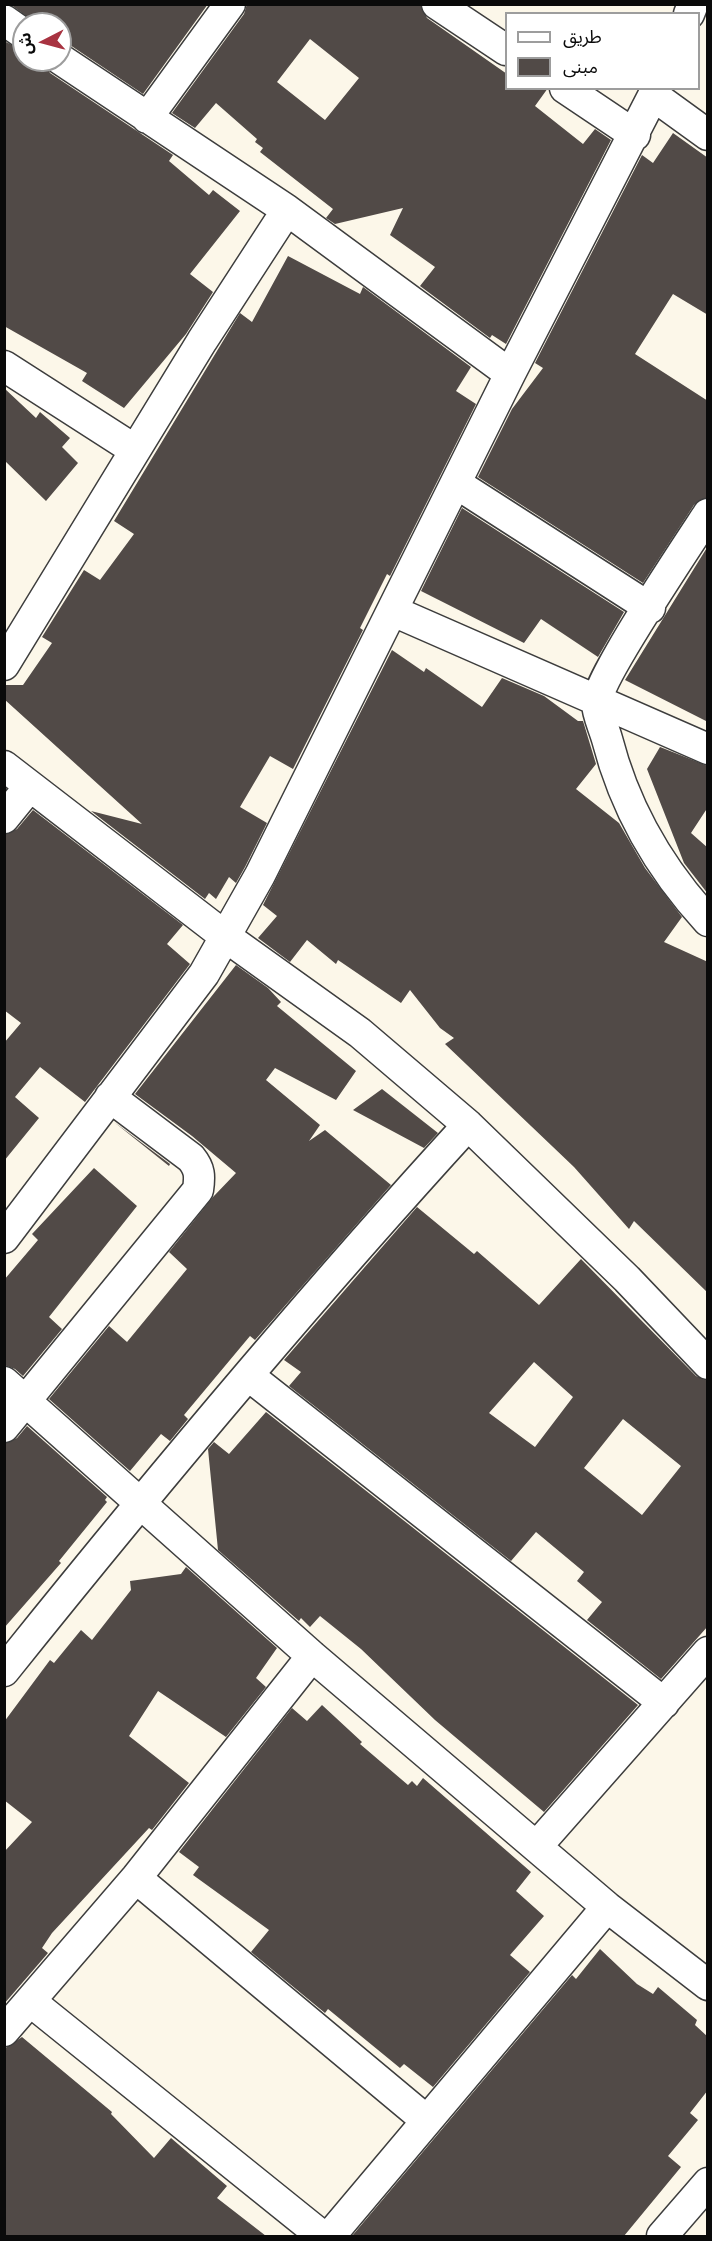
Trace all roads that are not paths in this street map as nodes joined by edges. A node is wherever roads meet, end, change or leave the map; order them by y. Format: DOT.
graph roads {
  1 [pos="230,4"];
  2 [pos="437,4"];
  3 [pos="505,49"];
  4 [pos="72,66"];
  5 [pos="568,90"];
  6 [pos="656,92"];
  7 [pos="147,118"];
  8 [pos="635,135"];
  9 [pos="708,135"];
  10 [pos="287,210"];
  11 [pos="4,366"];
  12 [pos="510,374"];
  13 [pos="135,450"];
  14 [pos="457,484"];
  15 [pos="708,514"];
  16 [pos="650,608"];
  17 [pos="393,611"];
  18 [pos="4,665"];
  19 [pos="597,703"];
  20 [pos="708,749"];
  21 [pos="4,766"];
  22 [pos="30,786"];
  23 [pos="4,818"];
  24 [pos="708,921"];
  25 [pos="226,937"];
  26 [pos="110,1097"];
  27 [pos="468,1125"];
  28 [pos="4,1238"];
  29 [pos="708,1364"];
  30 [pos="249,1376"];
  31 [pos="16,1391"];
  32 [pos="4,1427"];
  33 [pos="139,1503"];
  34 [pos="708,1652"];
  35 [pos="312,1656"];
  36 [pos="4,1671"];
  37 [pos="664,1704"];
  38 [pos="537,1846"];
  39 [pos="135,1878"];
  40 [pos="607,1907"];
  41 [pos="708,1984"];
  42 [pos="30,2001"];
  43 [pos="4,2031"];
  44 [pos="426,2120"];
  45 [pos="708,2183"];
  46 [pos="322,2236"];
  47 [pos="330,2236"];
  48 [pos="662,2236"];
  1 -- 7 [label="street"];
  2 -- 3 [label="street"];
  4 -- 7 [label="street"];
  5 -- 8 [label="street"];
  6 -- 8 [label="street"];
  6 -- 9 [label="street"];
  7 -- 10 [label="street"];
  8 -- 12 [label="street"];
  10 -- 12 [label="street"];
  10 -- 13 [label="street"];
  11 -- 13 [label="street"];
  12 -- 14 [label="street"];
  13 -- 18 [label="street"];
  14 -- 16 [label="street"];
  14 -- 17 [label="street"];
  15 -- 16 [label="street"];
  16 -- 19 [label="street"];
  17 -- 19 [label="street"];
  17 -- 25 [label="street"];
  19 -- 20 [label="street"];
  19 -- 24 [label="street"];
  21 -- 22 [label="street"];
  22 -- 23 [label="street"];
  22 -- 25 [label="street"];
  25 -- 26 [label="street"];
  25 -- 27 [label="street"];
  26 -- 28 [label="street"];
  26 -- 31 [label="street"];
  27 -- 29 [label="street"];
  27 -- 30 [label="street"];
  30 -- 33 [label="street"];
  30 -- 37 [label="street"];
  31 -- 32 [label="street"];
  31 -- 33 [label="street"];
  33 -- 35 [label="street"];
  33 -- 36 [label="street"];
  34 -- 37 [label="street"];
  35 -- 38 [label="street"];
  35 -- 39 [label="street"];
  37 -- 38 [label="street"];
  38 -- 40 [label="street"];
  39 -- 42 [label="street"];
  39 -- 44 [label="street"];
  40 -- 41 [label="street"];
  40 -- 44 [label="street"];
  42 -- 43 [label="street"];
  42 -- 46 [label="street"];
  44 -- 47 [label="street"];
  45 -- 48 [label="street"];
}
